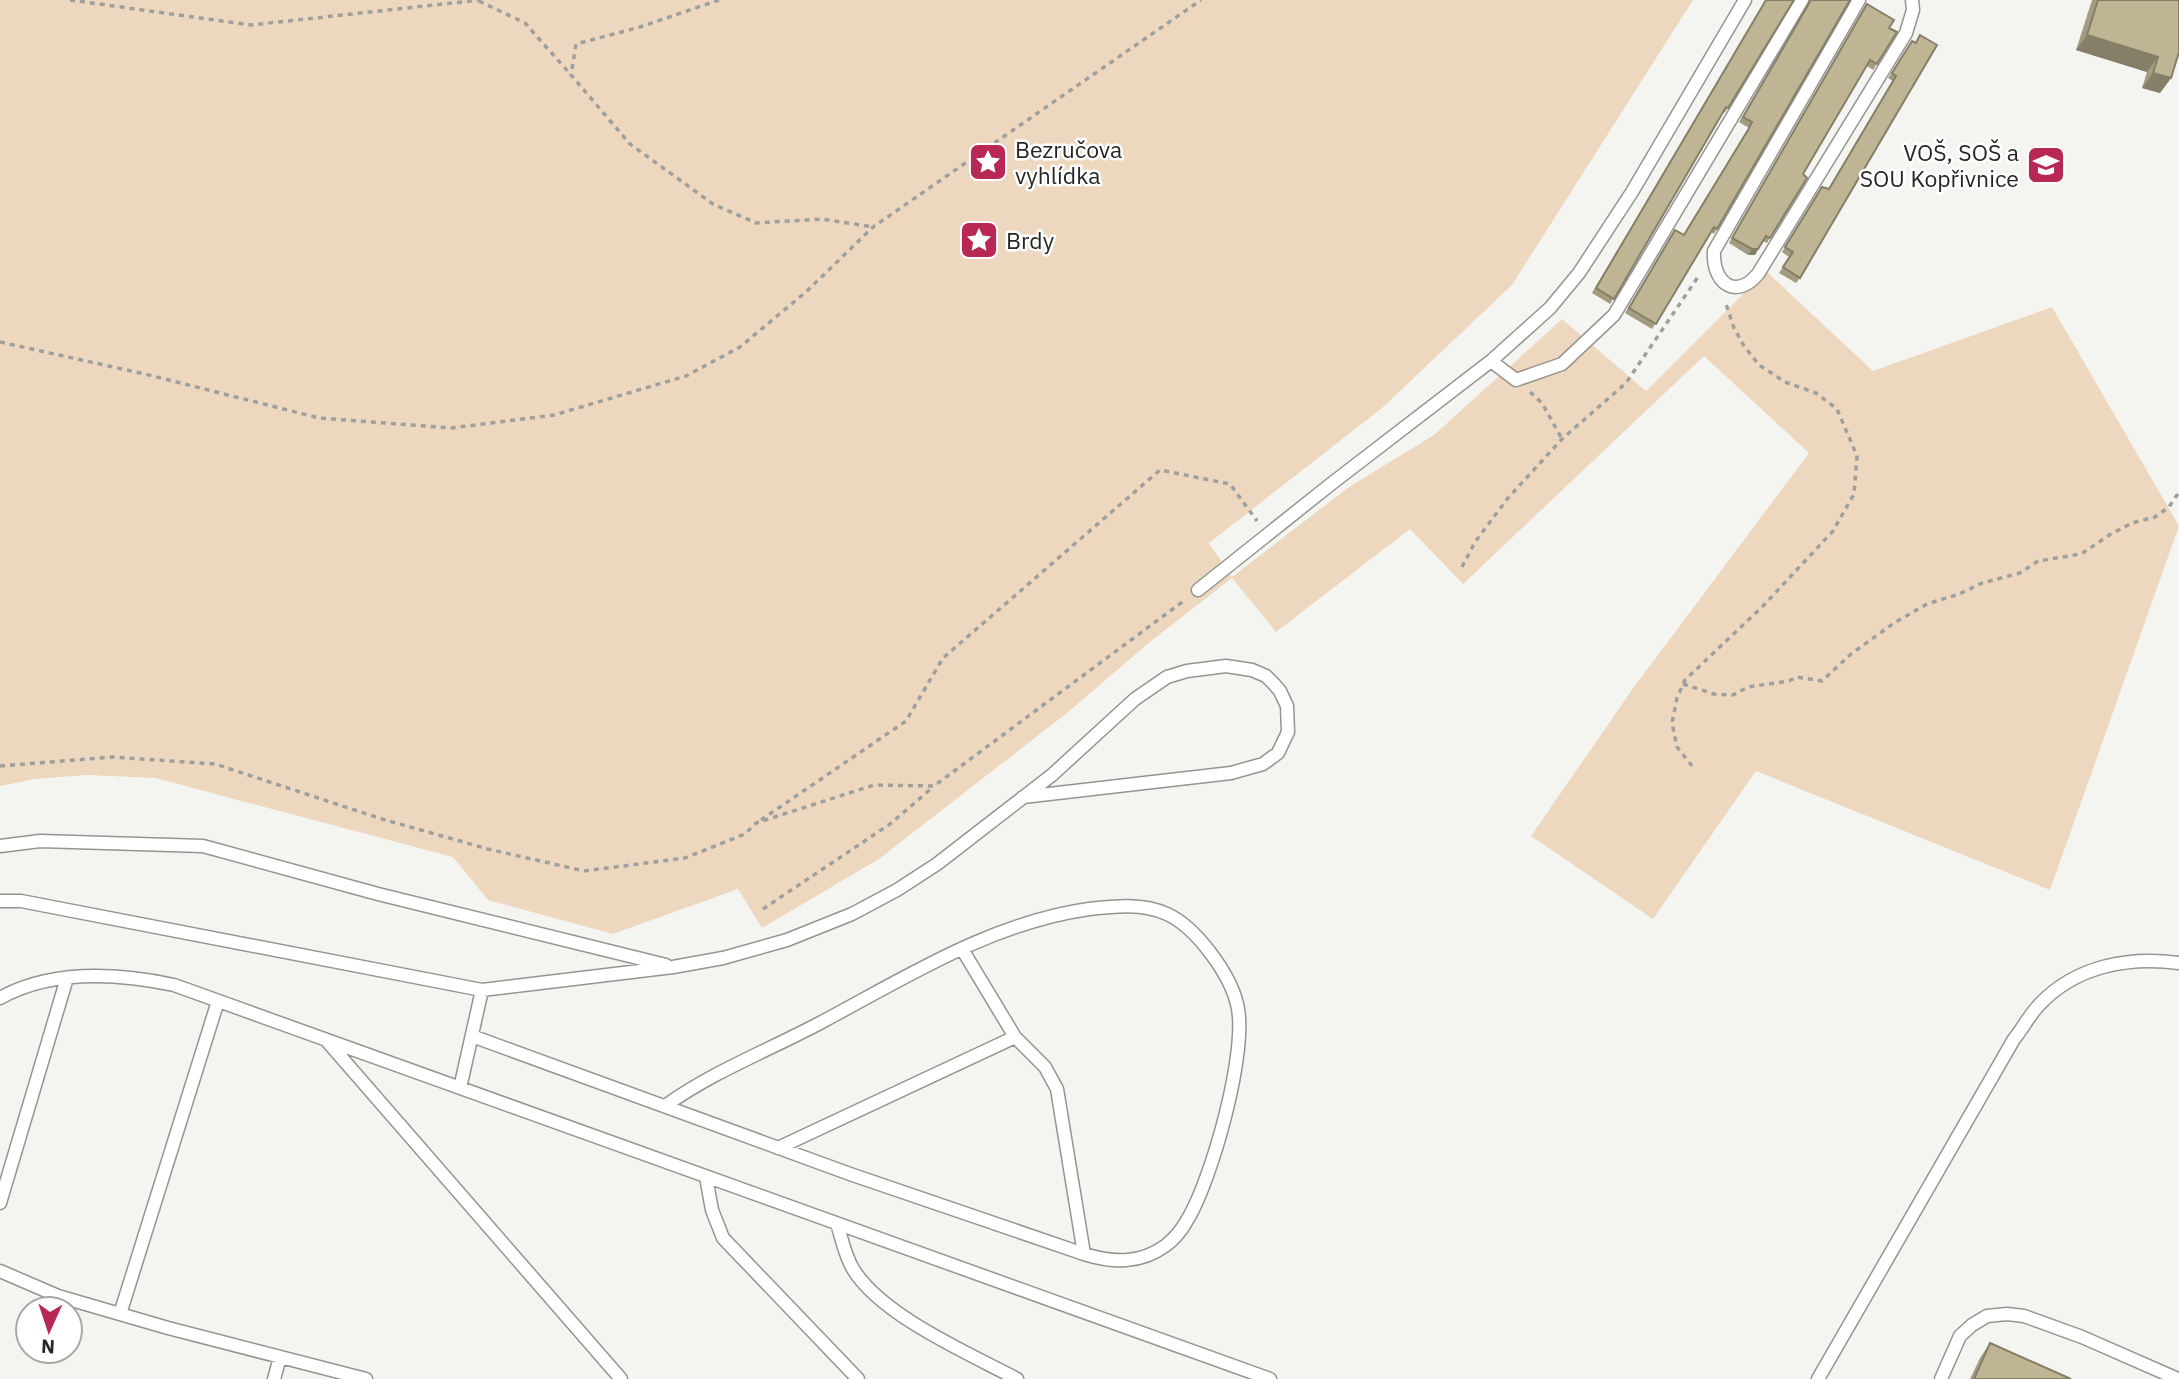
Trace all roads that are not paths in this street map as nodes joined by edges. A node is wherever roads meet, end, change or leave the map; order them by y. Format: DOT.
graph roads {
  1 [pos="1745,0"];
  2 [pos="1802,0"];
  3 [pos="1859,0"];
  4 [pos="1912,0"];
  5 [pos="1491,361"];
  6 [pos="1198,590"];
  7 [pos="1023,797"];
  8 [pos="0,846"];
  9 [pos="0,901"];
  10 [pos="962,949"];
  11 [pos="2179,963"];
  12 [pos="673,967"];
  13 [pos="67,978"];
  14 [pos="482,990"];
  15 [pos="0,998"];
  16 [pos="218,1001"];
  17 [pos="472,1036"];
  18 [pos="1015,1037"];
  19 [pos="326,1040"];
  20 [pos="460,1088"];
  21 [pos="665,1107"];
  22 [pos="778,1148"];
  23 [pos="706,1177"];
  24 [pos="0,1203"];
  25 [pos="837,1224"];
  26 [pos="1084,1254"];
  27 [pos="0,1271"];
  28 [pos="120,1314"];
  29 [pos="280,1357"];
  30 [pos="274,1379"];
  31 [pos="366,1379"];
  32 [pos="621,1379"];
  33 [pos="858,1379"];
  34 [pos="1017,1379"];
  35 [pos="1270,1379"];
  36 [pos="1818,1379"];
  37 [pos="1941,1379"];
  38 [pos="2178,1379"];
  1 -- 5 [label="lane"];
  2 -- 5 [label="lane"];
  3 -- 4 [label="lane"];
  5 -- 6 [label="lane"];
  7 -- 7 [label="lane"];
  7 -- 12 [label="lane"];
  8 -- 12 [label="lane"];
  9 -- 14 [label="lane"];
  10 -- 18 [label="lane"];
  10 -- 21 [label="lane"];
  10 -- 26 [label="lane"];
  11 -- 36 [label="lane"];
  12 -- 14 [label="lane"];
  13 -- 15 [label="lane"];
  13 -- 16 [label="lane"];
  13 -- 24 [label="lane"];
  14 -- 17 [label="lane"];
  16 -- 19 [label="lane"];
  16 -- 28 [label="lane"];
  17 -- 20 [label="lane"];
  17 -- 21 [label="lane"];
  18 -- 22 [label="lane"];
  18 -- 26 [label="lane"];
  19 -- 20 [label="lane"];
  19 -- 32 [label="lane"];
  20 -- 23 [label="lane"];
  21 -- 22 [label="lane"];
  22 -- 26 [label="lane"];
  23 -- 25 [label="lane"];
  23 -- 33 [label="lane"];
  25 -- 34 [label="lane"];
  25 -- 35 [label="lane"];
  27 -- 28 [label="lane"];
  28 -- 29 [label="lane"];
  29 -- 30 [label="lane"];
  29 -- 31 [label="lane"];
  37 -- 38 [label="lane"];
}
